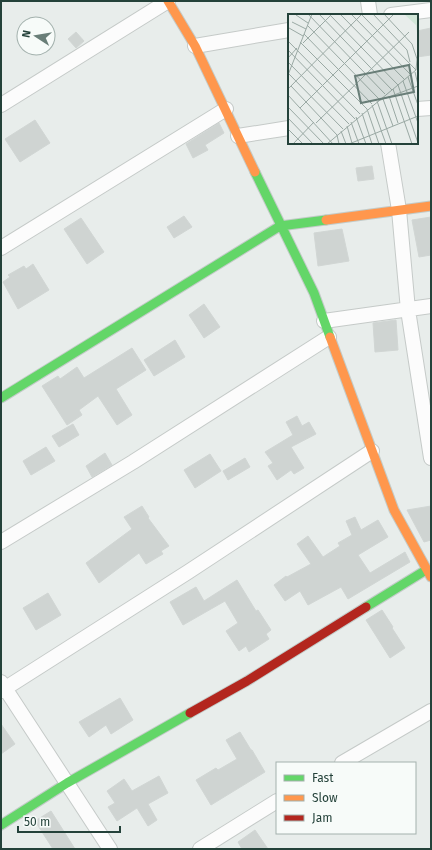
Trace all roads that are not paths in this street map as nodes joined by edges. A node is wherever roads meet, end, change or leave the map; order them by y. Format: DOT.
graph roads {
  1 [pos="168,1"];
  2 [pos="368,1"];
  3 [pos="431,10"];
  4 [pos="370,14"];
  5 [pos="399,14"];
  6 [pos="288,30"];
  7 [pos="195,46"];
  8 [pos="1,105"];
  9 [pos="431,108"];
  10 [pos="226,109"];
  11 [pos="418,109"];
  12 [pos="288,128"];
  13 [pos="238,136"];
  14 [pos="388,144"];
  15 [pos="431,206"];
  16 [pos="399,210"];
  17 [pos="280,226"];
  18 [pos="1,248"];
  19 [pos="431,306"];
  20 [pos="408,310"];
  21 [pos="324,321"];
  22 [pos="329,337"];
  23 [pos="1,398"];
  24 [pos="426,401"];
  25 [pos="372,451"];
  26 [pos="431,458"];
  27 [pos="1,542"];
  28 [pos="429,573"];
  29 [pos="2,687"];
  30 [pos="431,711"];
  31 [pos="344,762"];
  32 [pos="67,783"];
  33 [pos="276,802"];
  34 [pos="1,825"];
  35 [pos="110,849"];
  36 [pos="200,849"];
  1 -- 7 [label="street"];
  1 -- 8 [label="street"];
  2 -- 4 [label="street"];
  3 -- 5 [label="street"];
  6 -- 7 [label="street"];
  7 -- 10 [label="street"];
  9 -- 11 [label="street"];
  10 -- 13 [label="street"];
  10 -- 18 [label="street"];
  12 -- 13 [label="street"];
  13 -- 17 [label="street"];
  14 -- 16 [label="street"];
  15 -- 16 [label="street"];
  16 -- 17 [label="street"];
  16 -- 20 [label="street"];
  17 -- 21 [label="street"];
  17 -- 23 [label="street"];
  19 -- 20 [label="street"];
  20 -- 21 [label="street"];
  20 -- 24 [label="street"];
  21 -- 22 [label="street"];
  22 -- 25 [label="street"];
  22 -- 27 [label="street"];
  24 -- 26 [label="street"];
  25 -- 28 [label="street"];
  25 -- 29 [label="street"];
  28 -- 32 [label="street"];
  29 -- 32 [label="street"];
  30 -- 31 [label="street"];
  32 -- 34 [label="street"];
  32 -- 35 [label="street"];
  33 -- 36 [label="street"];
}
